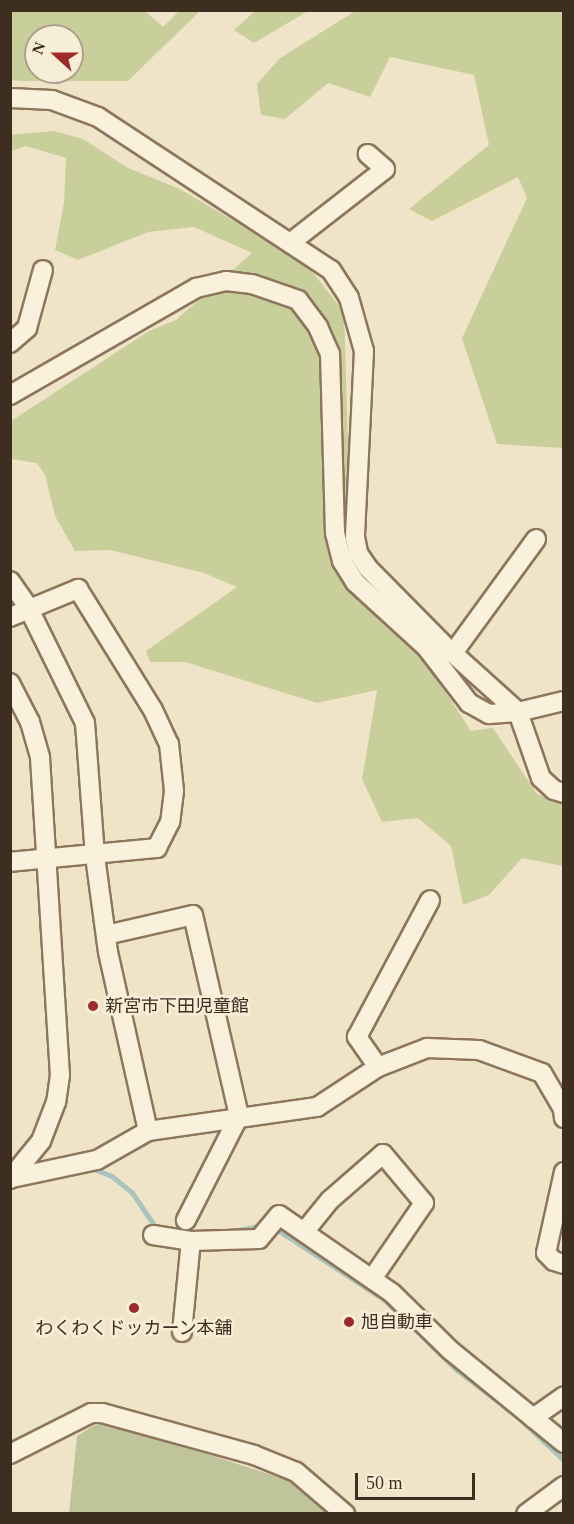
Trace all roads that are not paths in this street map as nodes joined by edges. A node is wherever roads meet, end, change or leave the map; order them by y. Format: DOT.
graph roads {
  1 [pos="10,98"];
  2 [pos="368,154"];
  3 [pos="290,243"];
  4 [pos="43,270"];
  5 [pos="10,343"];
  6 [pos="10,395"];
  7 [pos="536,538"];
  8 [pos="10,581"];
  9 [pos="28,608"];
  10 [pos="10,617"];
  11 [pos="453,653"];
  12 [pos="10,683"];
  13 [pos="564,701"];
  14 [pos="518,712"];
  15 [pos="564,794"];
  16 [pos="95,856"];
  17 [pos="47,860"];
  18 [pos="10,862"];
  19 [pos="430,900"];
  20 [pos="106,935"];
  21 [pos="378,1067"];
  22 [pos="239,1116"];
  23 [pos="564,1118"];
  24 [pos="148,1131"];
  25 [pos="564,1172"];
  26 [pos="11,1179"];
  27 [pos="186,1220"];
  28 [pos="304,1232"];
  29 [pos="153,1235"];
  30 [pos="191,1241"];
  31 [pos="564,1264"];
  32 [pos="372,1279"];
  33 [pos="182,1332"];
  34 [pos="564,1395"];
  35 [pos="533,1418"];
  36 [pos="564,1443"];
  37 [pos="10,1454"];
  38 [pos="564,1486"];
  39 [pos="345,1514"];
  40 [pos="526,1514"];
  1 -- 3 [label="street"];
  2 -- 3 [label="street"];
  3 -- 11 [label="street"];
  4 -- 5 [label="street"];
  6 -- 14 [label="street"];
  7 -- 11 [label="street"];
  8 -- 9 [label="street"];
  9 -- 10 [label="street"];
  9 -- 16 [label="street"];
  9 -- 16 [label="street"];
  11 -- 14 [label="street"];
  12 -- 17 [label="street"];
  13 -- 14 [label="street"];
  14 -- 15 [label="street"];
  16 -- 17 [label="street"];
  16 -- 20 [label="street"];
  17 -- 18 [label="street"];
  17 -- 26 [label="street"];
  19 -- 21 [label="street"];
  20 -- 22 [label="street"];
  20 -- 24 [label="street"];
  21 -- 22 [label="street"];
  21 -- 23 [label="street"];
  22 -- 24 [label="street"];
  22 -- 27 [label="street"];
  24 -- 26 [label="street"];
  25 -- 31 [label="street"];
  28 -- 30 [label="street"];
  28 -- 32 [label="street"];
  28 -- 32 [label="street"];
  29 -- 30 [label="street"];
  30 -- 33 [label="street"];
  32 -- 35 [label="street"];
  34 -- 35 [label="street"];
  35 -- 36 [label="street"];
  37 -- 39 [label="street"];
  38 -- 40 [label="street"];
}
